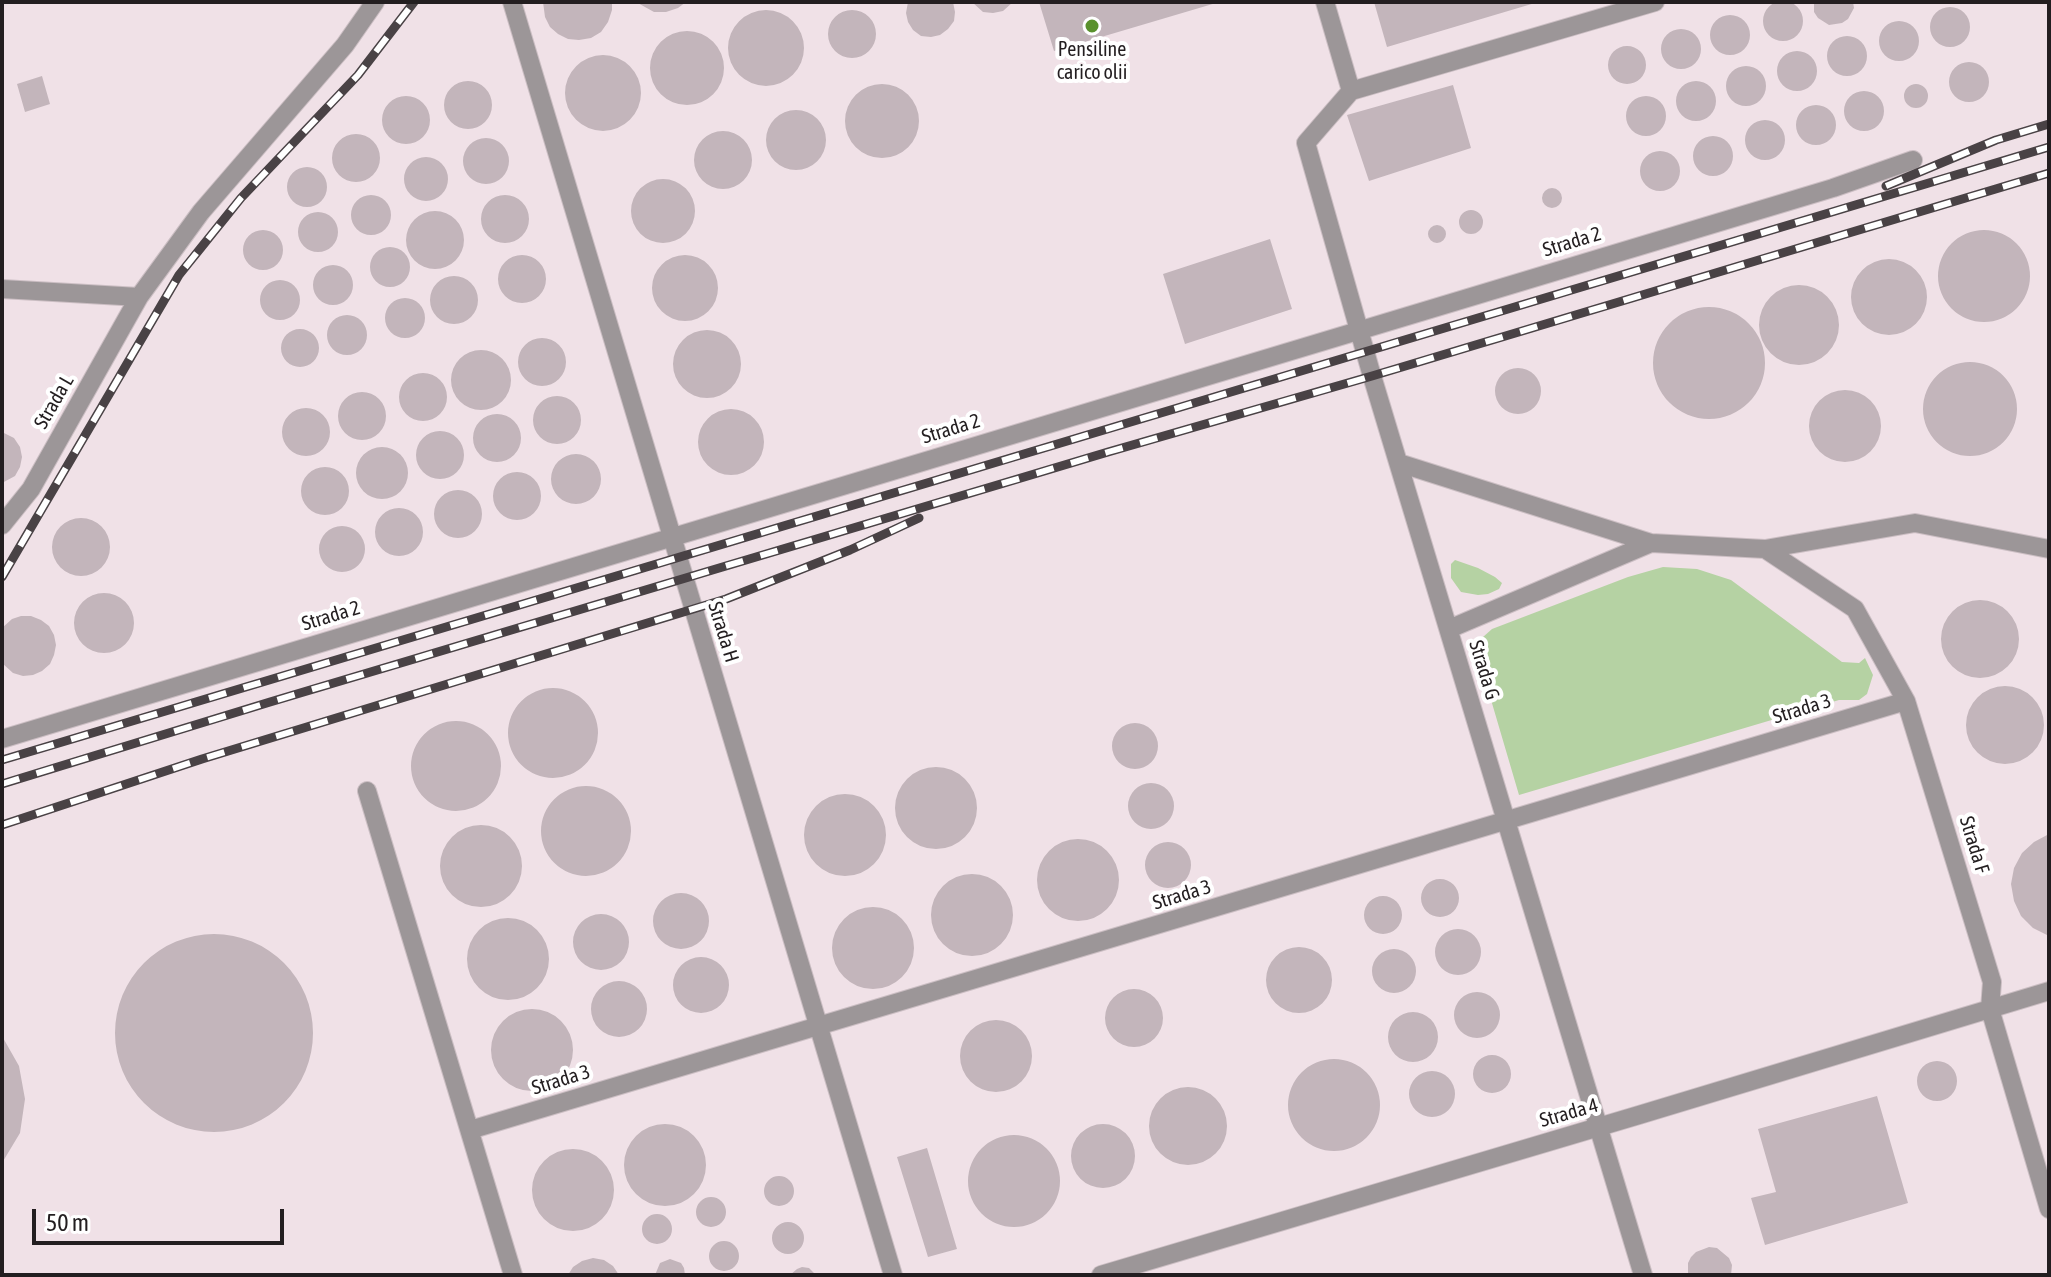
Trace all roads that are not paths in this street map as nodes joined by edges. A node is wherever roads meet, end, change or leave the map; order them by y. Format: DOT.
graph roads {
  1 [pos="375,2"];
  2 [pos="512,2"];
  3 [pos="1325,2"];
  4 [pos="1655,2"];
  5 [pos="1351,91"];
  6 [pos="1913,160"];
  7 [pos="2,289"];
  8 [pos="139,297"];
  9 [pos="1359,329"];
  10 [pos="1399,463"];
  11 [pos="2,525"];
  12 [pos="672,537"];
  13 [pos="1651,543"];
  14 [pos="1765,549"];
  15 [pos="2049,549"];
  16 [pos="1449,629"];
  17 [pos="1906,701"];
  18 [pos="2,739"];
  19 [pos="367,791"];
  20 [pos="1506,821"];
  21 [pos="2049,991"];
  22 [pos="1990,1009"];
  23 [pos="819,1026"];
  24 [pos="1599,1128"];
  25 [pos="470,1130"];
  26 [pos="2049,1209"];
  27 [pos="513,1275"];
  28 [pos="893,1275"];
  29 [pos="1101,1275"];
  30 [pos="1643,1275"];
  1 -- 8 [label="lane, Strada L"];
  2 -- 12 [label="lane, Strada H"];
  3 -- 5 [label="lane"];
  4 -- 5 [label="lane"];
  5 -- 9 [label="lane, Strada G"];
  6 -- 9 [label="lane, Strada 2"];
  7 -- 8 [label="lane"];
  8 -- 11 [label="lane, Strada L"];
  9 -- 10 [label="lane, Strada G"];
  9 -- 12 [label="lane, Strada 2"];
  10 -- 13 [label="lane"];
  10 -- 16 [label="lane, Strada G"];
  12 -- 18 [label="lane, Strada 2"];
  12 -- 23 [label="lane, Strada H"];
  13 -- 14 [label="lane"];
  13 -- 16 [label="lane"];
  14 -- 15 [label="lane"];
  14 -- 17 [label="lane, Strada F"];
  16 -- 20 [label="lane, Strada G"];
  17 -- 20 [label="lane, Strada 3"];
  17 -- 22 [label="lane, Strada F"];
  19 -- 25 [label="lane"];
  20 -- 23 [label="lane, Strada 3"];
  20 -- 24 [label="lane, Strada G"];
  21 -- 22 [label="lane, Strada 4"];
  22 -- 24 [label="lane, Strada 4"];
  22 -- 26 [label="lane, Strada F"];
  23 -- 25 [label="lane, Strada 3"];
  23 -- 28 [label="lane, Strada H"];
  24 -- 29 [label="lane, Strada 4"];
  24 -- 30 [label="lane, Strada G"];
  25 -- 27 [label="lane"];
}
